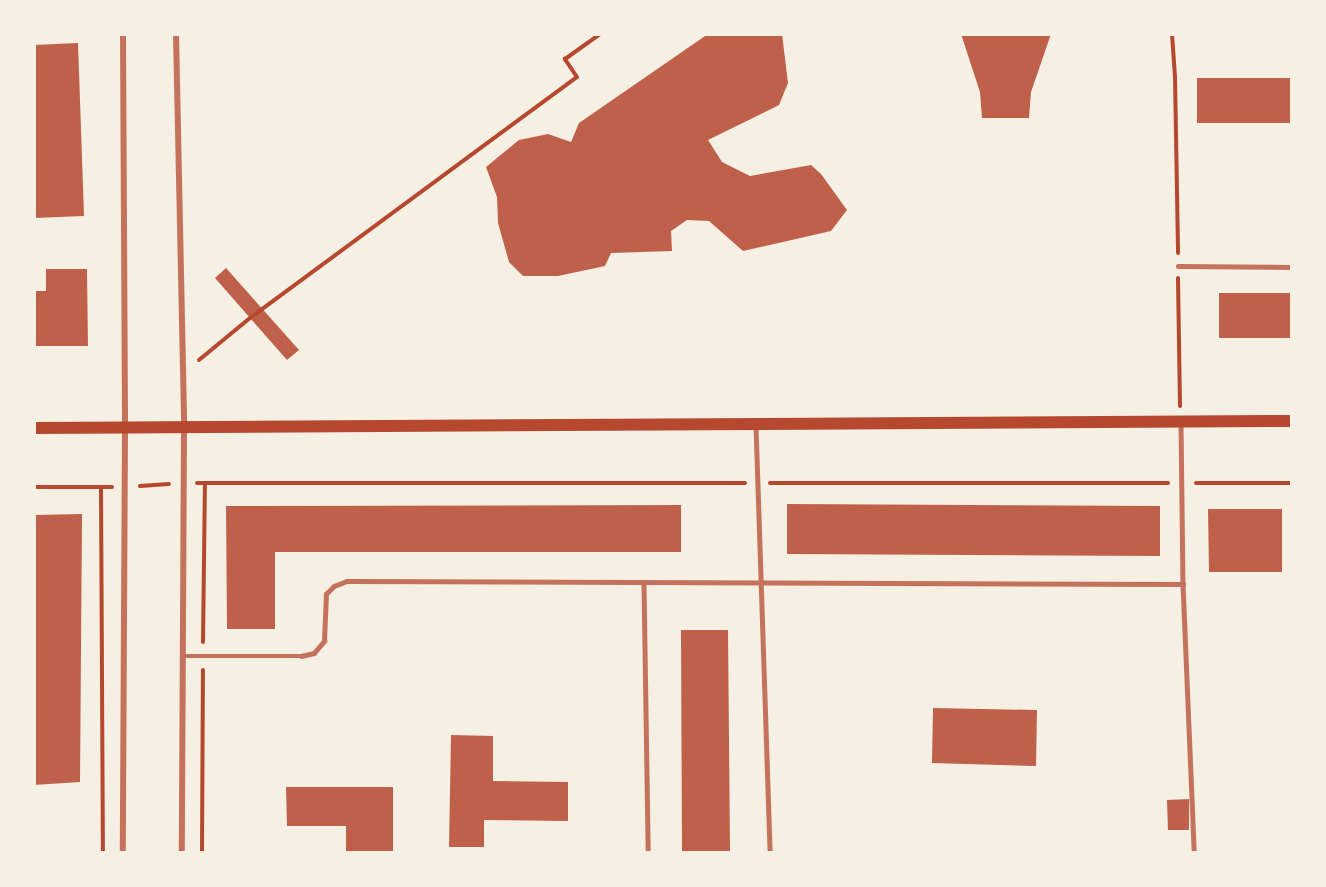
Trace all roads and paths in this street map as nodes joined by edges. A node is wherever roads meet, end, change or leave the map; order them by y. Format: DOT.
graph roads {
  1 [pos="123,34"];
  2 [pos="176,34"];
  3 [pos="600,34"];
  4 [pos="1172,34"];
  5 [pos="1178,266"];
  6 [pos="1292,267"];
  7 [pos="181,374"];
  8 [pos="1292,421"];
  9 [pos="1181,422"];
  10 [pos="756,425"];
  11 [pos="34,428"];
  12 [pos="125,429"];
  13 [pos="184,429"];
  14 [pos="184,483"];
  15 [pos="759,483"];
  16 [pos="1181,483"];
  17 [pos="1292,483"];
  18 [pos="34,487"];
  19 [pos="101,487"];
  20 [pos="125,487"];
  21 [pos="644,584"];
  22 [pos="1183,584"];
  23 [pos="763,585"];
  24 [pos="183,656"];
  25 [pos="103,852"];
  26 [pos="123,852"];
  27 [pos="182,852"];
  28 [pos="648,852"];
  29 [pos="770,852"];
  30 [pos="1194,852"];
  1 -- 12 [label="street"];
  2 -- 7 [label="street"];
  3 -- 7 [label="path"];
  4 -- 5 [label="path"];
  5 -- 6 [label="lane"];
  5 -- 9 [label="path"];
  7 -- 13 [label="street"];
  8 -- 9 [label="main road"];
  9 -- 10 [label="main road"];
  9 -- 16 [label="lane"];
  10 -- 13 [label="main road"];
  10 -- 15 [label="lane"];
  11 -- 12 [label="main road"];
  12 -- 13 [label="main road"];
  12 -- 20 [label="street"];
  13 -- 14 [label="street"];
  14 -- 15 [label="path"];
  14 -- 20 [label="path"];
  14 -- 24 [label="street"];
  15 -- 16 [label="path"];
  15 -- 23 [label="lane"];
  16 -- 17 [label="path"];
  16 -- 22 [label="lane"];
  18 -- 19 [label="path"];
  19 -- 20 [label="path"];
  19 -- 25 [label="path"];
  20 -- 26 [label="street"];
  21 -- 23 [label="lane"];
  21 -- 24 [label="lane"];
  21 -- 28 [label="lane"];
  22 -- 23 [label="lane"];
  22 -- 30 [label="lane"];
  23 -- 29 [label="lane"];
  24 -- 27 [label="street"];
}
